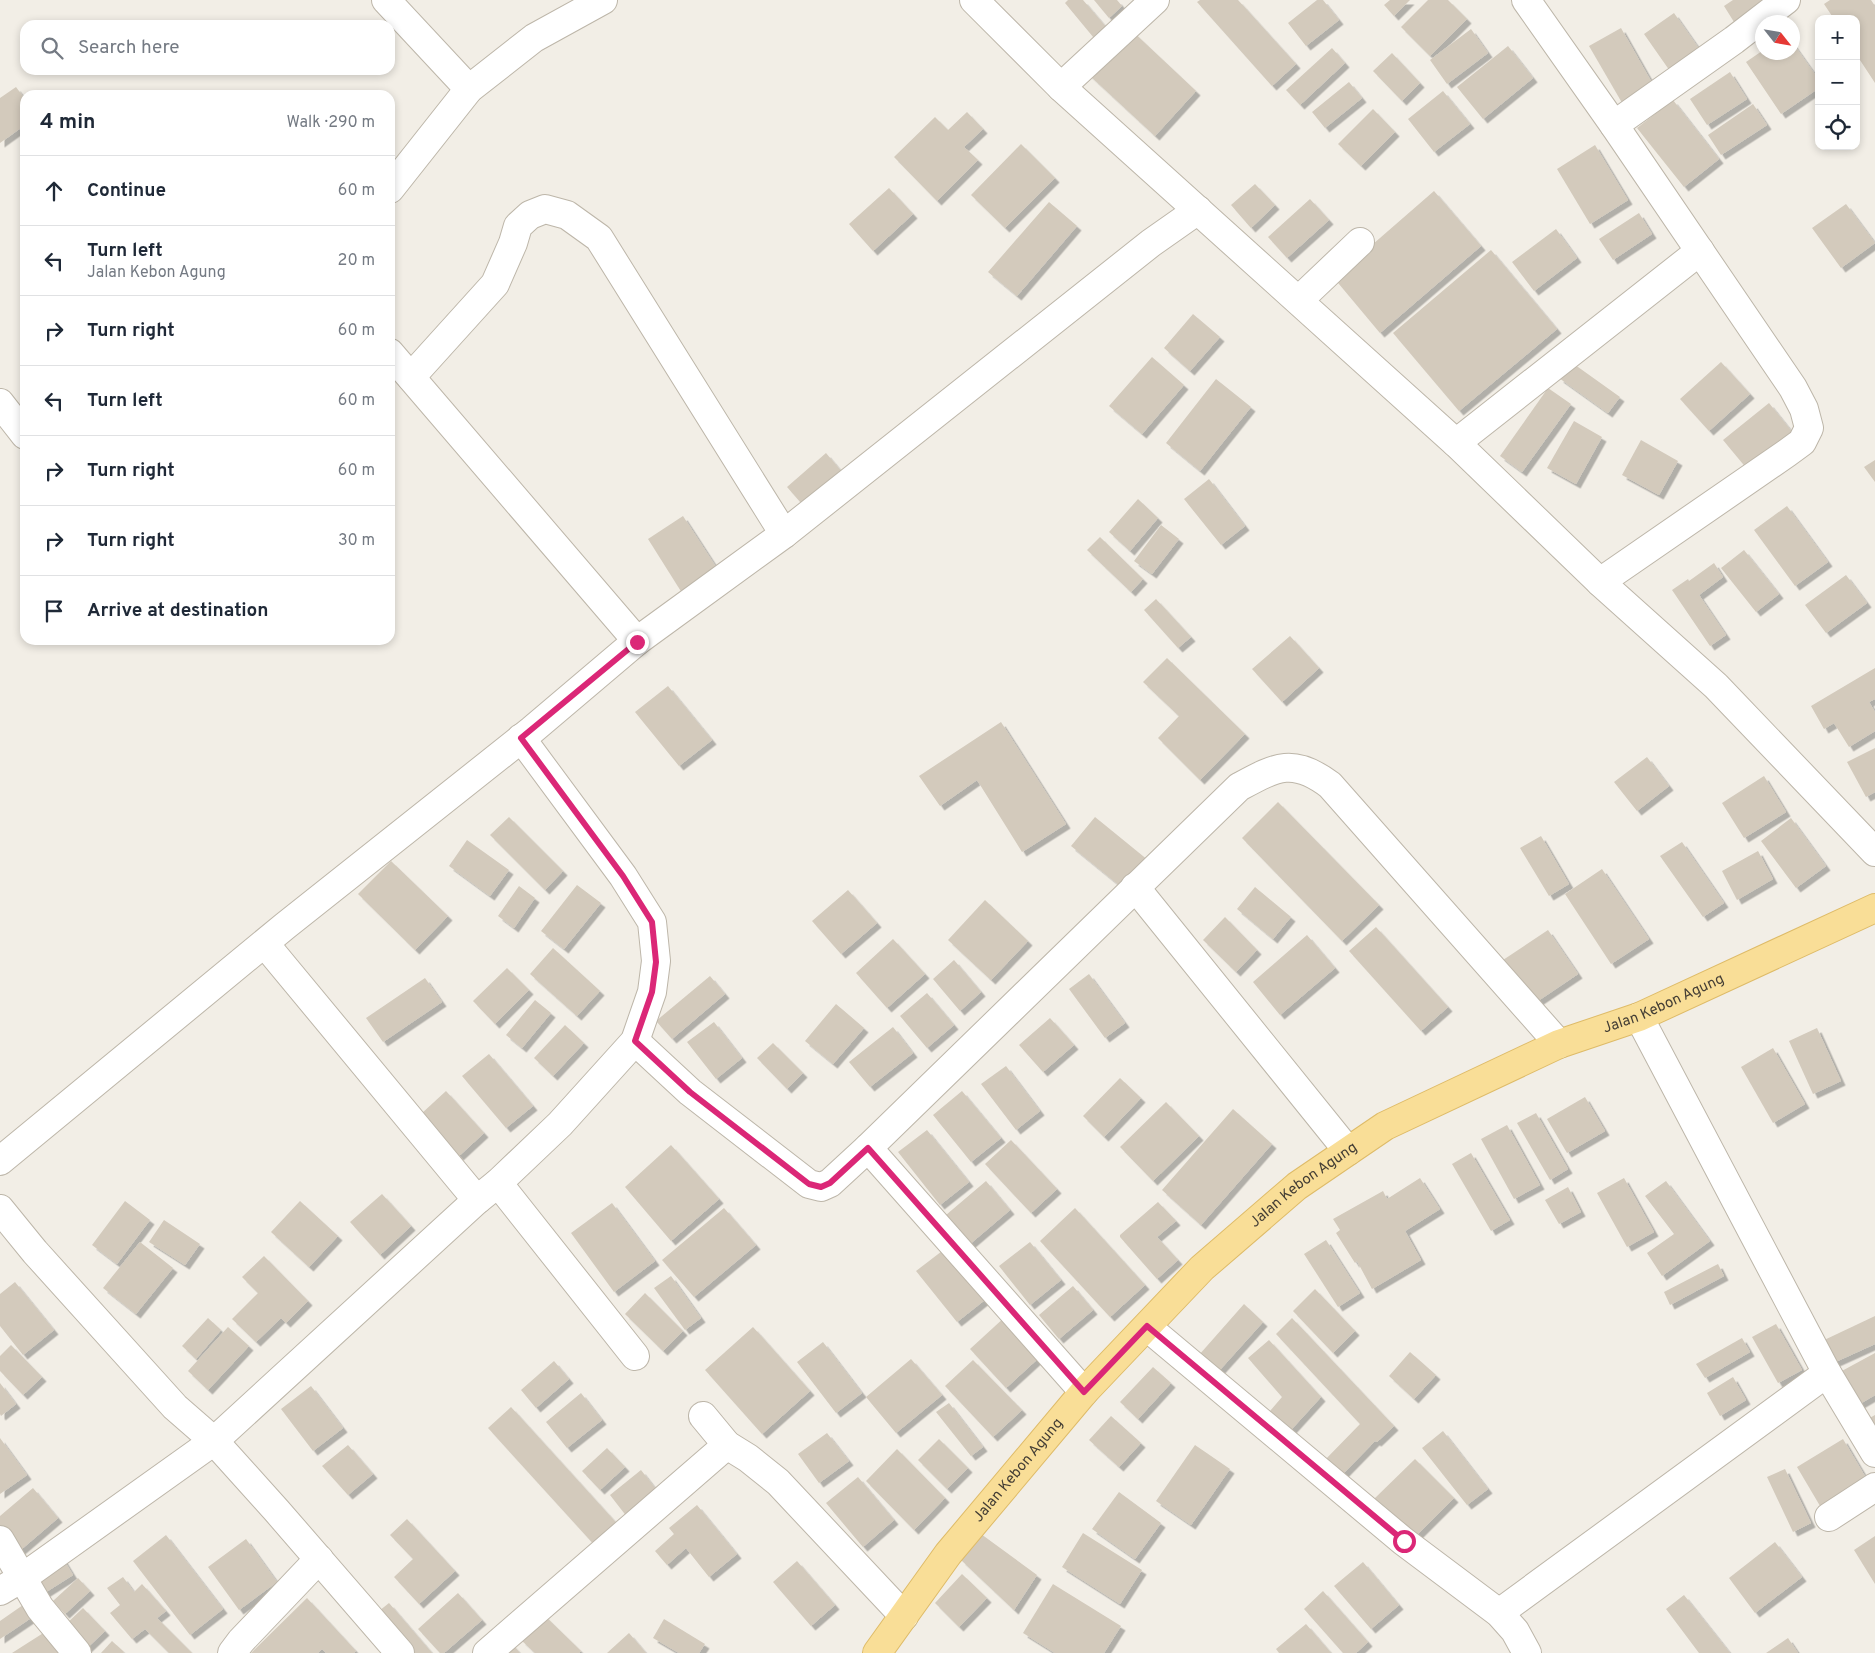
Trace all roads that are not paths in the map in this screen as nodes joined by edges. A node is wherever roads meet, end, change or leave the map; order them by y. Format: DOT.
graph roads {
  1 [pos="386,0"];
  2 [pos="602,0"];
  3 [pos="974,0"];
  4 [pos="1155,0"];
  5 [pos="1526,0"];
  6 [pos="1786,0"];
  7 [pos="1061,87"];
  8 [pos="469,89"];
  9 [pos="1614,125"];
  10 [pos="395,183"];
  11 [pos="1198,210"];
  12 [pos="1360,242"];
  13 [pos="1700,251"];
  14 [pos="1299,300"];
  15 [pos="395,359"];
  16 [pos="410,377"];
  17 [pos="0,403"];
  18 [pos="20,429"];
  19 [pos="1456,443"];
  20 [pos="784,534"];
  21 [pos="1600,582"];
  22 [pos="637,642"];
  23 [pos="521,738"];
  24 [pos="1875,852"];
  25 [pos="1135,887"];
  26 [pos="1875,908"];
  27 [pos="265,944"];
  28 [pos="1639,1017"];
  29 [pos="635,1041"];
  30 [pos="1560,1044"];
  31 [pos="868,1148"];
  32 [pos="1348,1151"];
  33 [pos="0,1161"];
  34 [pos="498,1183"];
  35 [pos="476,1200"];
  36 [pos="0,1209"];
  37 [pos="1147,1326"];
  38 [pos="635,1356"];
  39 [pos="1827,1373"];
  40 [pos="1084,1392"];
  41 [pos="703,1416"];
  42 [pos="214,1441"];
  43 [pos="727,1445"];
  44 [pos="1875,1453"];
  45 [pos="1875,1487"];
  46 [pos="1829,1517"];
  47 [pos="0,1540"];
  48 [pos="319,1559"];
  49 [pos="11,1584"];
  50 [pos="1499,1613"];
  51 [pos="904,1616"];
  52 [pos="77,1653"];
  53 [pos="232,1653"];
  54 [pos="400,1653"];
  55 [pos="487,1653"];
  56 [pos="877,1653"];
  57 [pos="1527,1653"];
  1 -- 8 [label="street"];
  2 -- 8 [label="street"];
  3 -- 7 [label="street"];
  4 -- 7 [label="street"];
  5 -- 9 [label="street"];
  6 -- 9 [label="street"];
  7 -- 11 [label="street"];
  8 -- 10 [label="street"];
  9 -- 13 [label="street"];
  11 -- 14 [label="street"];
  11 -- 20 [label="street"];
  12 -- 14 [label="street"];
  13 -- 19 [label="street"];
  13 -- 21 [label="street"];
  14 -- 19 [label="street"];
  15 -- 16 [label="street"];
  16 -- 20 [label="street"];
  16 -- 22 [label="street"];
  17 -- 18 [label="street"];
  19 -- 21 [label="street"];
  20 -- 22 [label="street"];
  21 -- 24 [label="street"];
  22 -- 23 [label="street"];
  23 -- 27 [label="street"];
  23 -- 29 [label="street"];
  25 -- 30 [label="street"];
  25 -- 31 [label="street"];
  25 -- 32 [label="street"];
  26 -- 28 [label="main road, Jalan Kebon Agung"];
  27 -- 33 [label="street"];
  27 -- 35 [label="street"];
  28 -- 30 [label="main road, Jalan Kebon Agung"];
  28 -- 39 [label="street"];
  29 -- 31 [label="street"];
  29 -- 34 [label="street"];
  30 -- 32 [label="main road, Jalan Kebon Agung"];
  31 -- 40 [label="street"];
  32 -- 37 [label="main road, Jalan Kebon Agung"];
  34 -- 35 [label="street"];
  34 -- 38 [label="street"];
  35 -- 42 [label="street"];
  36 -- 42 [label="street"];
  37 -- 40 [label="main road, Jalan Kebon Agung"];
  37 -- 50 [label="street"];
  39 -- 44 [label="street"];
  39 -- 50 [label="street"];
  40 -- 51 [label="main road, Jalan Kebon Agung"];
  41 -- 43 [label="street"];
  42 -- 48 [label="street"];
  42 -- 49 [label="street"];
  43 -- 51 [label="street"];
  43 -- 55 [label="street"];
  45 -- 46 [label="street"];
  47 -- 49 [label="street"];
  48 -- 53 [label="street"];
  48 -- 54 [label="street"];
  49 -- 52 [label="street"];
  50 -- 57 [label="street"];
  51 -- 56 [label="main road, Jalan Kebon Agung"];
}
